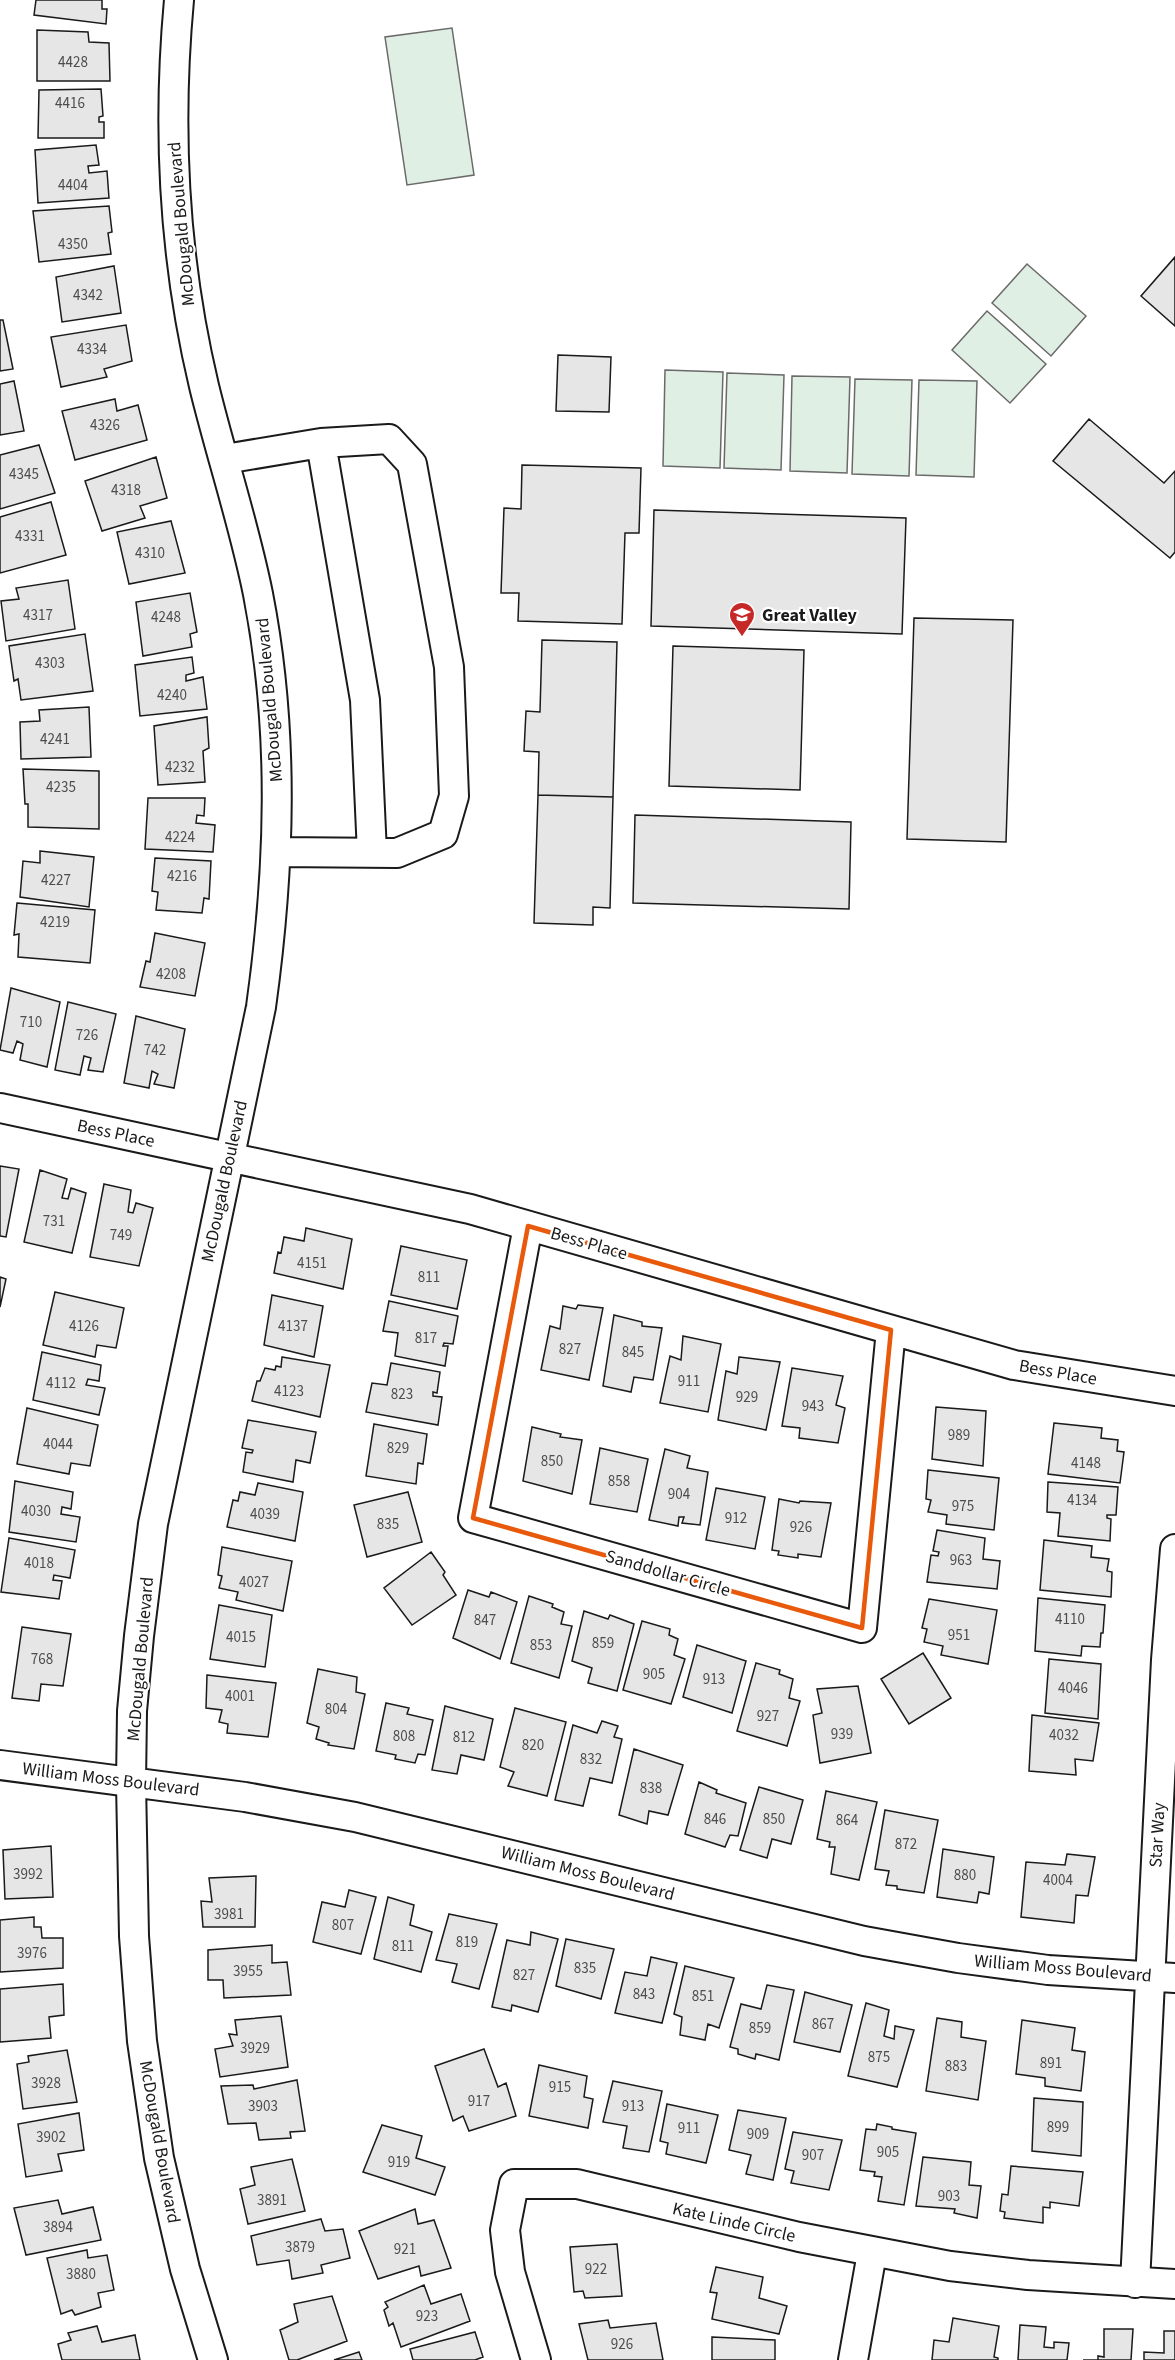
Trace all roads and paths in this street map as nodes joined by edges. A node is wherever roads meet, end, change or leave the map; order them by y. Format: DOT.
graph roads {
  1 [pos="179,0"];
  2 [pos="321,443"];
  3 [pos="225,459"];
  4 [pos="277,852"];
  5 [pos="372,853"];
  6 [pos="0,1108"];
  7 [pos="230,1157"];
  8 [pos="528,1226"];
  9 [pos="891,1330"];
  10 [pos="1175,1391"];
  11 [pos="1175,1549"];
  12 [pos="0,1765"];
  13 [pos="130,1783"];
  14 [pos="1162,1978"];
  15 [pos="872,2253"];
  16 [pos="1135,2283"];
  17 [pos="1175,2284"];
  18 [pos="213,2360"];
  19 [pos="536,2360"];
  20 [pos="853,2360"];
  1 -- 3 [label="street, McDougald Boulevard"];
  2 -- 3 [label="street"];
  2 -- 5 [label="street"];
  2 -- 5 [label="street"];
  3 -- 4 [label="street, McDougald Boulevard"];
  4 -- 5 [label="street"];
  4 -- 7 [label="street, McDougald Boulevard"];
  6 -- 7 [label="street, Bess Place"];
  7 -- 8 [label="street, Bess Place"];
  7 -- 13 [label="street, McDougald Boulevard"];
  8 -- 9 [label="street, Bess Place"];
  8 -- 9 [label="street, Sanddollar Circle"];
  9 -- 10 [label="street, Bess Place"];
  11 -- 14 [label="street, Star Way"];
  12 -- 13 [label="street, William Moss Boulevard"];
  13 -- 14 [label="street, William Moss Boulevard"];
  13 -- 18 [label="street, McDougald Boulevard"];
  14 -- 16 [label="street"];
  15 -- 16 [label="street, Kate Linde Circle"];
  15 -- 19 [label="street, Kate Linde Circle"];
  15 -- 20 [label="street"];
  16 -- 17 [label="street, Kate Linde Circle"];
}
